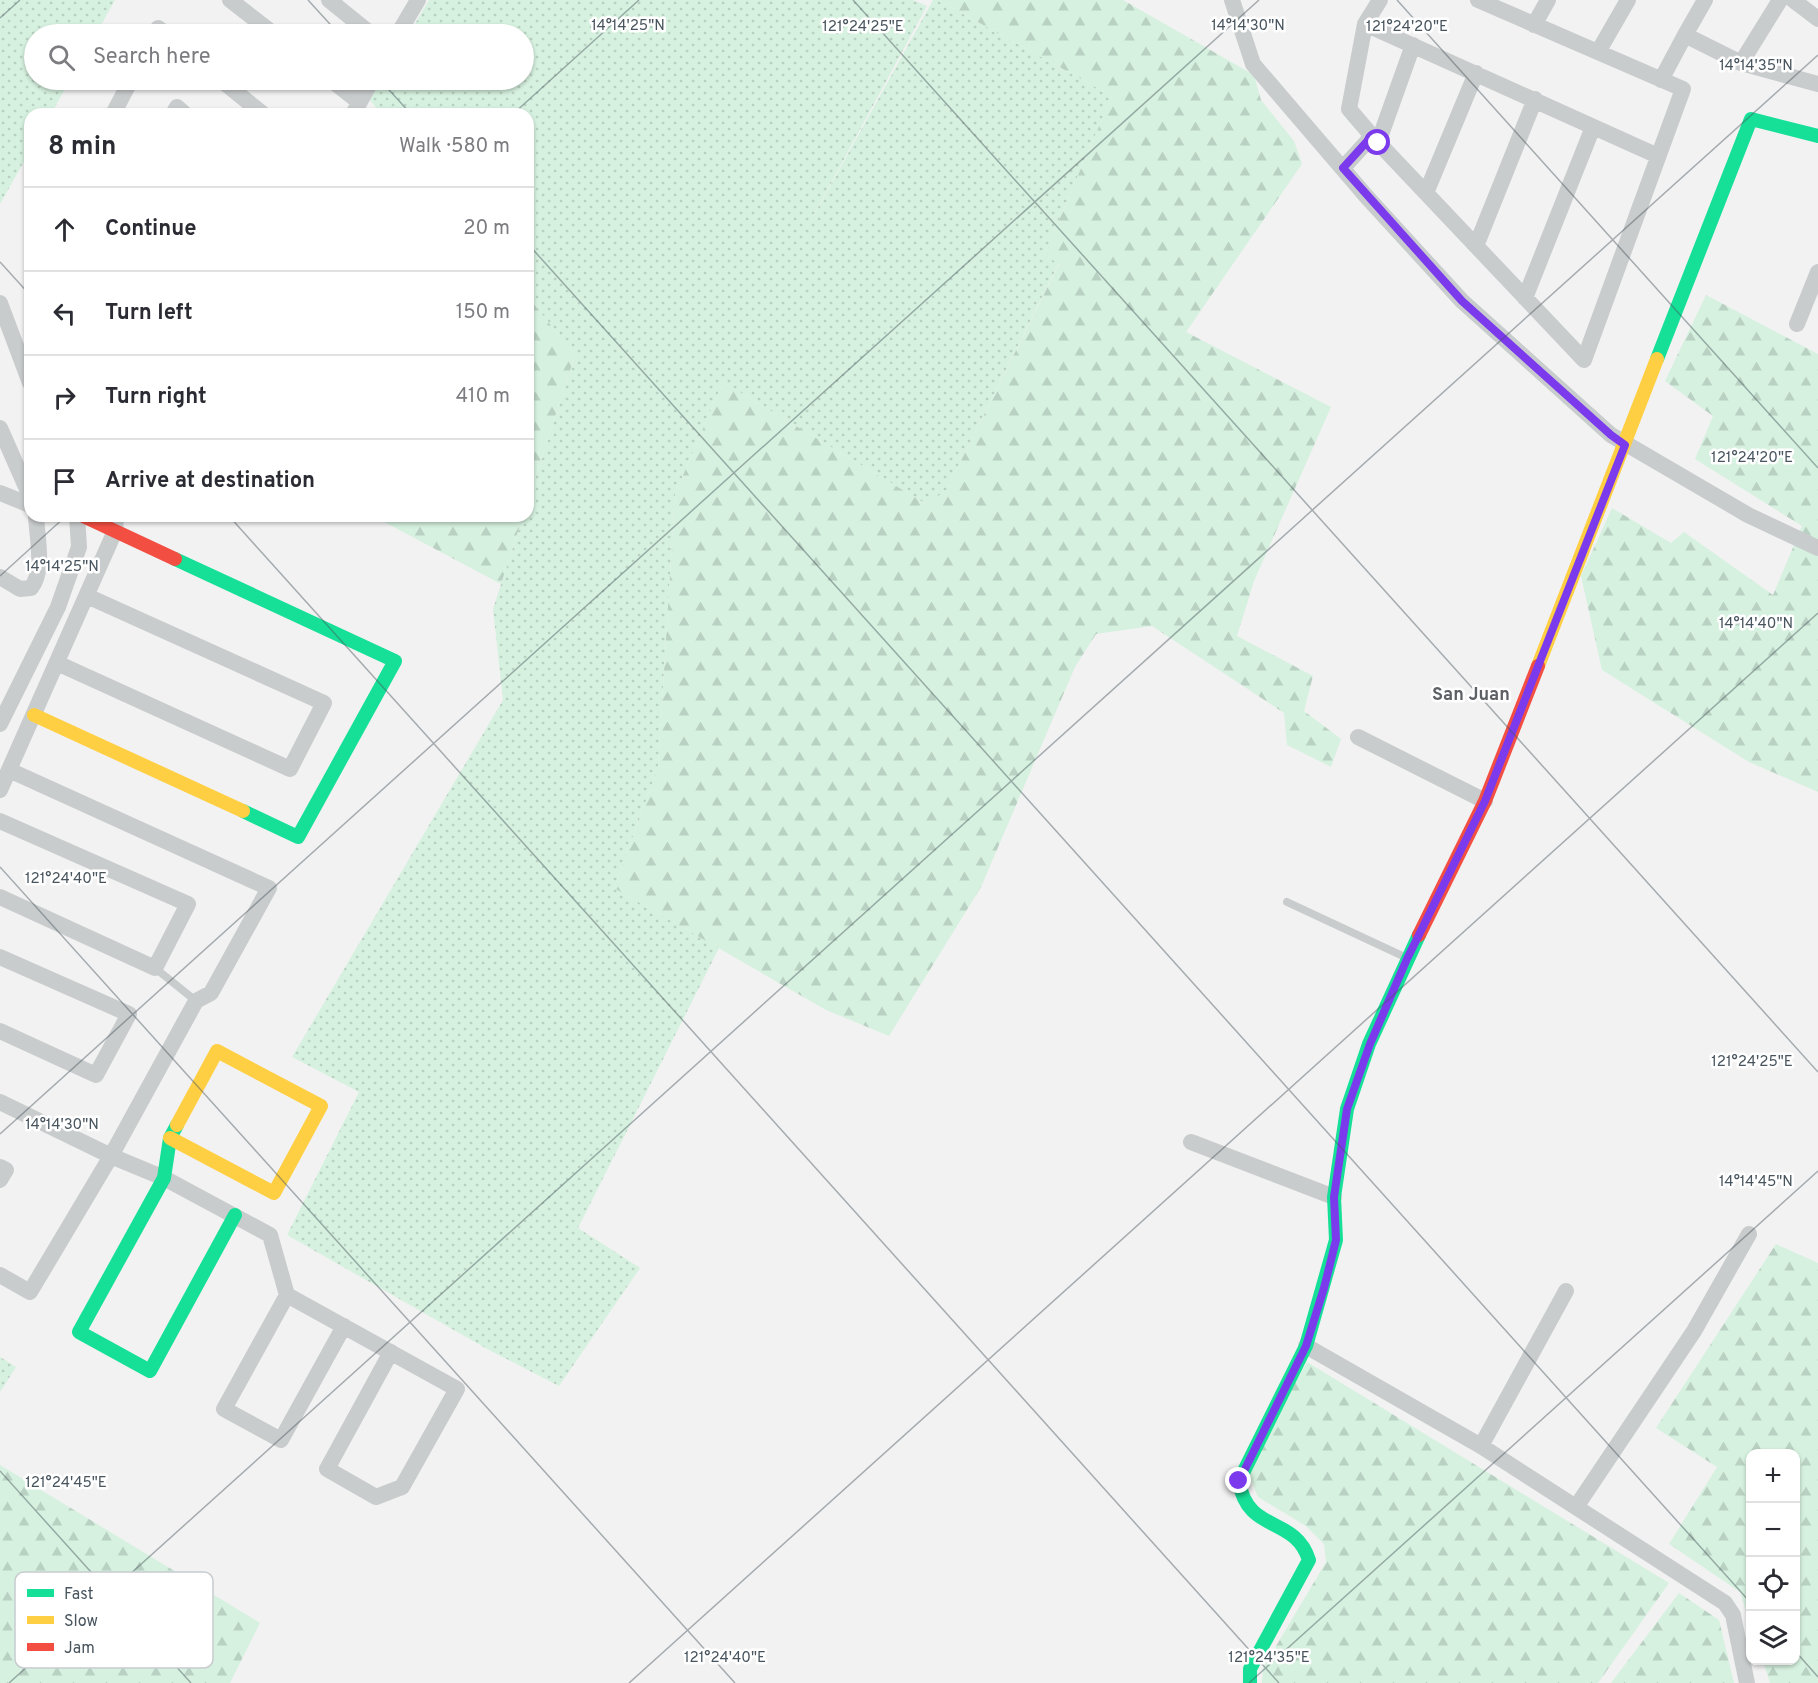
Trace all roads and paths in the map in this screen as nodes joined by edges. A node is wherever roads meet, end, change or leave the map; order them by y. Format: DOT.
graph roads {
  1 [pos="230,0"];
  2 [pos="329,0"];
  3 [pos="418,0"];
  4 [pos="1232,0"];
  5 [pos="1380,0"];
  6 [pos="1478,0"];
  7 [pos="1548,0"];
  8 [pos="1628,0"];
  9 [pos="1705,0"];
  10 [pos="1780,0"];
  11 [pos="1793,0"];
  12 [pos="1818,18"];
  13 [pos="261,24"];
  14 [pos="359,24"];
  15 [pos="404,24"];
  16 [pos="1365,24"];
  17 [pos="1534,25"];
  18 [pos="1685,35"];
  19 [pos="1413,45"];
  20 [pos="1598,52"];
  21 [pos="1741,63"];
  22 [pos="1476,73"];
  23 [pos="1661,80"];
  24 [pos="1818,84"];
  25 [pos="126,90"];
  26 [pos="233,90"];
  27 [pos="340,90"];
  28 [pos="366,90"];
  29 [pos="1535,99"];
  30 [pos="116,108"];
  31 [pos="256,108"];
  32 [pos="356,108"];
  33 [pos="1593,127"];
  34 [pos="1818,136"];
  35 [pos="1375,140"];
  36 [pos="1658,156"];
  37 [pos="1343,168"];
  38 [pos="1426,193"];
  39 [pos="1476,246"];
  40 [pos="1818,272"];
  41 [pos="1525,298"];
  42 [pos="0,303"];
  43 [pos="1797,324"];
  44 [pos="24,367"];
  45 [pos="0,428"];
  46 [pos="1625,445"];
  47 [pos="24,482"];
  48 [pos="0,493"];
  49 [pos="24,503"];
  50 [pos="36,522"];
  51 [pos="77,522"];
  52 [pos="115,523"];
  53 [pos="1818,548"];
  54 [pos="0,577"];
  55 [pos="87,596"];
  56 [pos="57,663"];
  57 [pos="34,715"];
  58 [pos="0,724"];
  59 [pos="1358,736"];
  60 [pos="9,770"];
  61 [pos="0,790"];
  62 [pos="1485,801"];
  63 [pos="0,821"];
  64 [pos="0,897"];
  65 [pos="1287,902"];
  66 [pos="0,957"];
  67 [pos="1407,959"];
  68 [pos="155,968"];
  69 [pos="196,1001"];
  70 [pos="0,1031"];
  71 [pos="0,1102"];
  72 [pos="170,1138"];
  73 [pos="1191,1143"];
  74 [pos="111,1156"];
  75 [pos="0,1167"];
  76 [pos="164,1178"];
  77 [pos="0,1180"];
  78 [pos="1334,1197"];
  79 [pos="235,1215"];
  80 [pos="1749,1234"];
  81 [pos="0,1275"];
  82 [pos="1566,1291"];
  83 [pos="287,1294"];
  84 [pos="345,1326"];
  85 [pos="1306,1346"];
  86 [pos="391,1352"];
  87 [pos="1481,1446"];
  88 [pos="1576,1507"];
  89 [pos="1250,1683"];
  90 [pos="1747,1683"];
  1 -- 13 [label="street"];
  2 -- 14 [label="street"];
  3 -- 15 [label="street"];
  4 -- 37 [label="street"];
  5 -- 16 [label="street"];
  6 -- 17 [label="street"];
  7 -- 17 [label="street"];
  8 -- 20 [label="street"];
  9 -- 18 [label="street"];
  10 -- 21 [label="street"];
  11 -- 12 [label="street"];
  16 -- 19 [label="street"];
  16 -- 35 [label="street"];
  17 -- 20 [label="street"];
  18 -- 21 [label="street"];
  18 -- 23 [label="street"];
  19 -- 22 [label="street"];
  19 -- 35 [label="street"];
  20 -- 23 [label="street"];
  21 -- 24 [label="street"];
  22 -- 29 [label="street"];
  22 -- 38 [label="street"];
  23 -- 36 [label="street"];
  25 -- 30 [label="street"];
  26 -- 31 [label="street"];
  27 -- 32 [label="street"];
  28 -- 32 [label="street"];
  29 -- 33 [label="street"];
  29 -- 39 [label="street"];
  33 -- 36 [label="street"];
  33 -- 41 [label="street"];
  34 -- 46 [label="street"];
  35 -- 37 [label="street"];
  35 -- 38 [label="street"];
  36 -- 41 [label="street"];
  37 -- 46 [label="street"];
  38 -- 39 [label="street"];
  39 -- 41 [label="street"];
  40 -- 43 [label="street"];
  42 -- 44 [label="street"];
  45 -- 47 [label="street"];
  46 -- 53 [label="street"];
  46 -- 62 [label="street"];
  48 -- 49 [label="street"];
  50 -- 54 [label="street"];
  51 -- 58 [label="street"];
  52 -- 55 [label="street"];
  52 -- 57 [label="street"];
  55 -- 56 [label="street"];
  55 -- 56 [label="street"];
  56 -- 57 [label="street"];
  57 -- 60 [label="street"];
  59 -- 62 [label="street"];
  60 -- 61 [label="street"];
  60 -- 69 [label="street"];
  62 -- 67 [label="street"];
  63 -- 68 [label="street"];
  64 -- 68 [label="street"];
  65 -- 67 [label="lane"];
  66 -- 70 [label="street"];
  67 -- 78 [label="street"];
  68 -- 69 [label="lane"];
  69 -- 74 [label="street"];
  71 -- 74 [label="street"];
  72 -- 72 [label="street"];
  72 -- 76 [label="street"];
  73 -- 78 [label="street"];
  74 -- 76 [label="street"];
  74 -- 81 [label="street"];
  75 -- 77 [label="street"];
  76 -- 79 [label="street"];
  76 -- 79 [label="street"];
  78 -- 85 [label="street"];
  79 -- 83 [label="street"];
  80 -- 88 [label="street"];
  82 -- 87 [label="street"];
  83 -- 84 [label="street"];
  83 -- 84 [label="street"];
  84 -- 86 [label="street"];
  85 -- 87 [label="street"];
  85 -- 89 [label="street"];
  86 -- 86 [label="street"];
  87 -- 88 [label="street"];
  88 -- 90 [label="street"];
}
